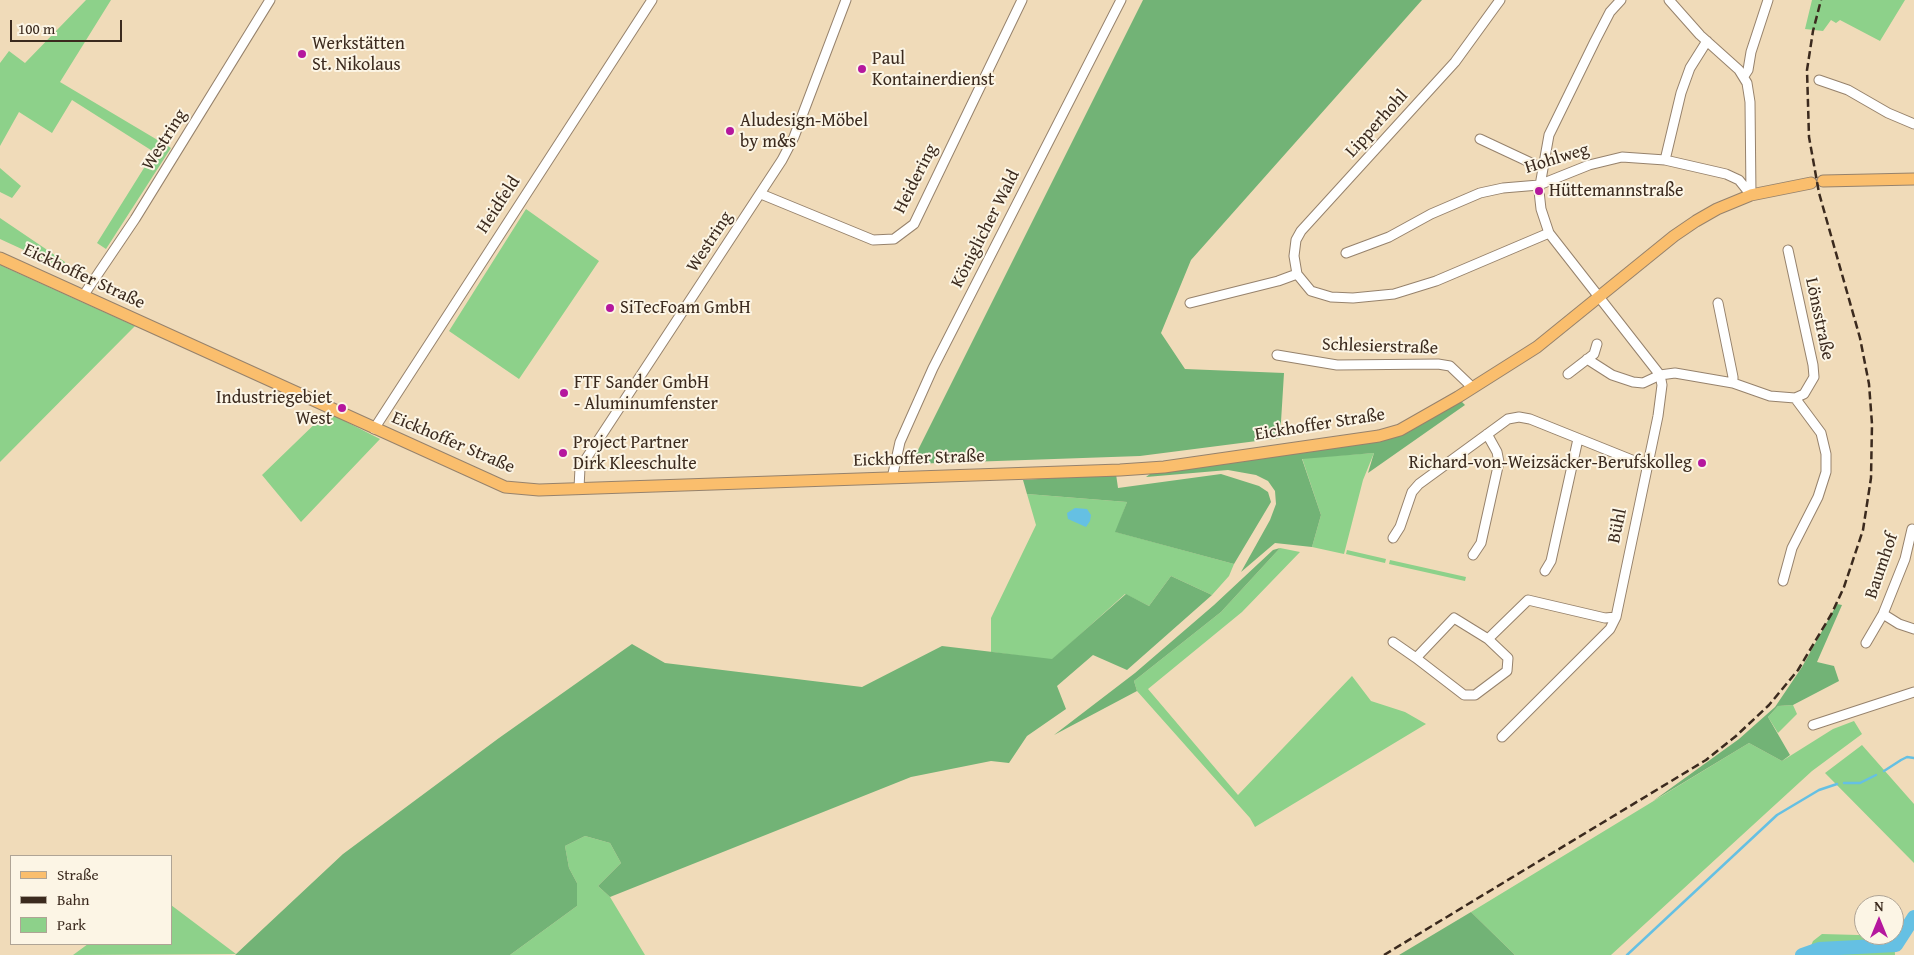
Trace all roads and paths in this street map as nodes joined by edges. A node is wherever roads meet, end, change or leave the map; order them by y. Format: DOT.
graph roads {
  1 [pos="270,0"];
  2 [pos="652,0"];
  3 [pos="846,0"];
  4 [pos="1022,0"];
  5 [pos="1121,0"];
  6 [pos="1500,0"];
  7 [pos="1621,0"];
  8 [pos="1669,0"];
  9 [pos="1768,0"];
  10 [pos="1707,42"];
  11 [pos="1744,76"];
  12 [pos="1819,80"];
  13 [pos="1914,124"];
  14 [pos="1480,139"];
  15 [pos="1665,160"];
  16 [pos="1542,168"];
  17 [pos="1914,179"];
  18 [pos="1539,185"];
  19 [pos="761,194"];
  20 [pos="1751,195"];
  21 [pos="1549,233"];
  22 [pos="1788,250"];
  23 [pos="1346,253"];
  24 [pos="0,258"];
  25 [pos="1296,274"];
  26 [pos="83,296"];
  27 [pos="1599,297"];
  28 [pos="1190,303"];
  29 [pos="1718,303"];
  30 [pos="1597,344"];
  31 [pos="1277,355"];
  32 [pos="1587,359"];
  33 [pos="1568,374"];
  34 [pos="1660,375"];
  35 [pos="1733,383"];
  36 [pos="1473,388"];
  37 [pos="1795,398"];
  38 [pos="374,429"];
  39 [pos="1487,434"];
  40 [pos="1578,438"];
  41 [pos="1647,466"];
  42 [pos="892,478"];
  43 [pos="579,488"];
  44 [pos="1912,529"];
  45 [pos="1392,538"];
  46 [pos="1472,555"];
  47 [pos="1544,571"];
  48 [pos="1783,580"];
  49 [pos="1883,614"];
  50 [pos="1616,617"];
  51 [pos="1914,629"];
  52 [pos="1488,639"];
  53 [pos="1393,642"];
  54 [pos="1866,643"];
  55 [pos="1416,658"];
  56 [pos="1914,692"];
  57 [pos="1813,725"];
  58 [pos="1502,737"];
  1 -- 26 [label="street, Westring"];
  2 -- 38 [label="street, Heidfeld"];
  3 -- 19 [label="street, Westring"];
  4 -- 19 [label="street, Heidering"];
  5 -- 42 [label="street, Königlicher Wald"];
  6 -- 25 [label="street, Lipperhohl"];
  7 -- 16 [label="street"];
  8 -- 10 [label="street"];
  9 -- 11 [label="street"];
  10 -- 11 [label="street"];
  10 -- 15 [label="street"];
  11 -- 20 [label="street"];
  12 -- 13 [label="street"];
  14 -- 16 [label="street"];
  15 -- 18 [label="street, Hohlweg"];
  15 -- 20 [label="street, Hohlweg"];
  16 -- 18 [label="street"];
  17 -- 20 [label="main road, Eickhoffer Straße"];
  18 -- 21 [label="street"];
  18 -- 23 [label="street, Hohlweg"];
  19 -- 43 [label="street, Westring"];
  20 -- 27 [label="main road, Eickhoffer Straße"];
  21 -- 25 [label="street"];
  21 -- 27 [label="street"];
  22 -- 37 [label="street, Lönsstraße"];
  24 -- 26 [label="main road, Eickhoffer Straße"];
  25 -- 28 [label="street"];
  26 -- 38 [label="main road, Eickhoffer Straße"];
  27 -- 34 [label="street"];
  27 -- 36 [label="main road, Eickhoffer Straße"];
  29 -- 35 [label="street"];
  30 -- 32 [label="street"];
  31 -- 36 [label="street, Schlesierstraße"];
  32 -- 33 [label="street"];
  32 -- 34 [label="street"];
  34 -- 35 [label="street"];
  34 -- 41 [label="street, Bühl"];
  35 -- 37 [label="street"];
  36 -- 42 [label="main road, Eickhoffer Straße"];
  37 -- 48 [label="street"];
  38 -- 43 [label="main road, Eickhoffer Straße"];
  39 -- 40 [label="street"];
  39 -- 45 [label="street"];
  39 -- 46 [label="street"];
  40 -- 41 [label="street"];
  40 -- 47 [label="street"];
  41 -- 50 [label="street, Bühl"];
  42 -- 43 [label="main road, Eickhoffer Straße"];
  44 -- 49 [label="street, Baumhof"];
  49 -- 51 [label="street, Baumhof"];
  49 -- 54 [label="street, Baumhof"];
  50 -- 52 [label="street"];
  50 -- 58 [label="street, Bühl"];
  52 -- 55 [label="street"];
  52 -- 55 [label="street"];
  53 -- 55 [label="street"];
  56 -- 57 [label="street"];
}
